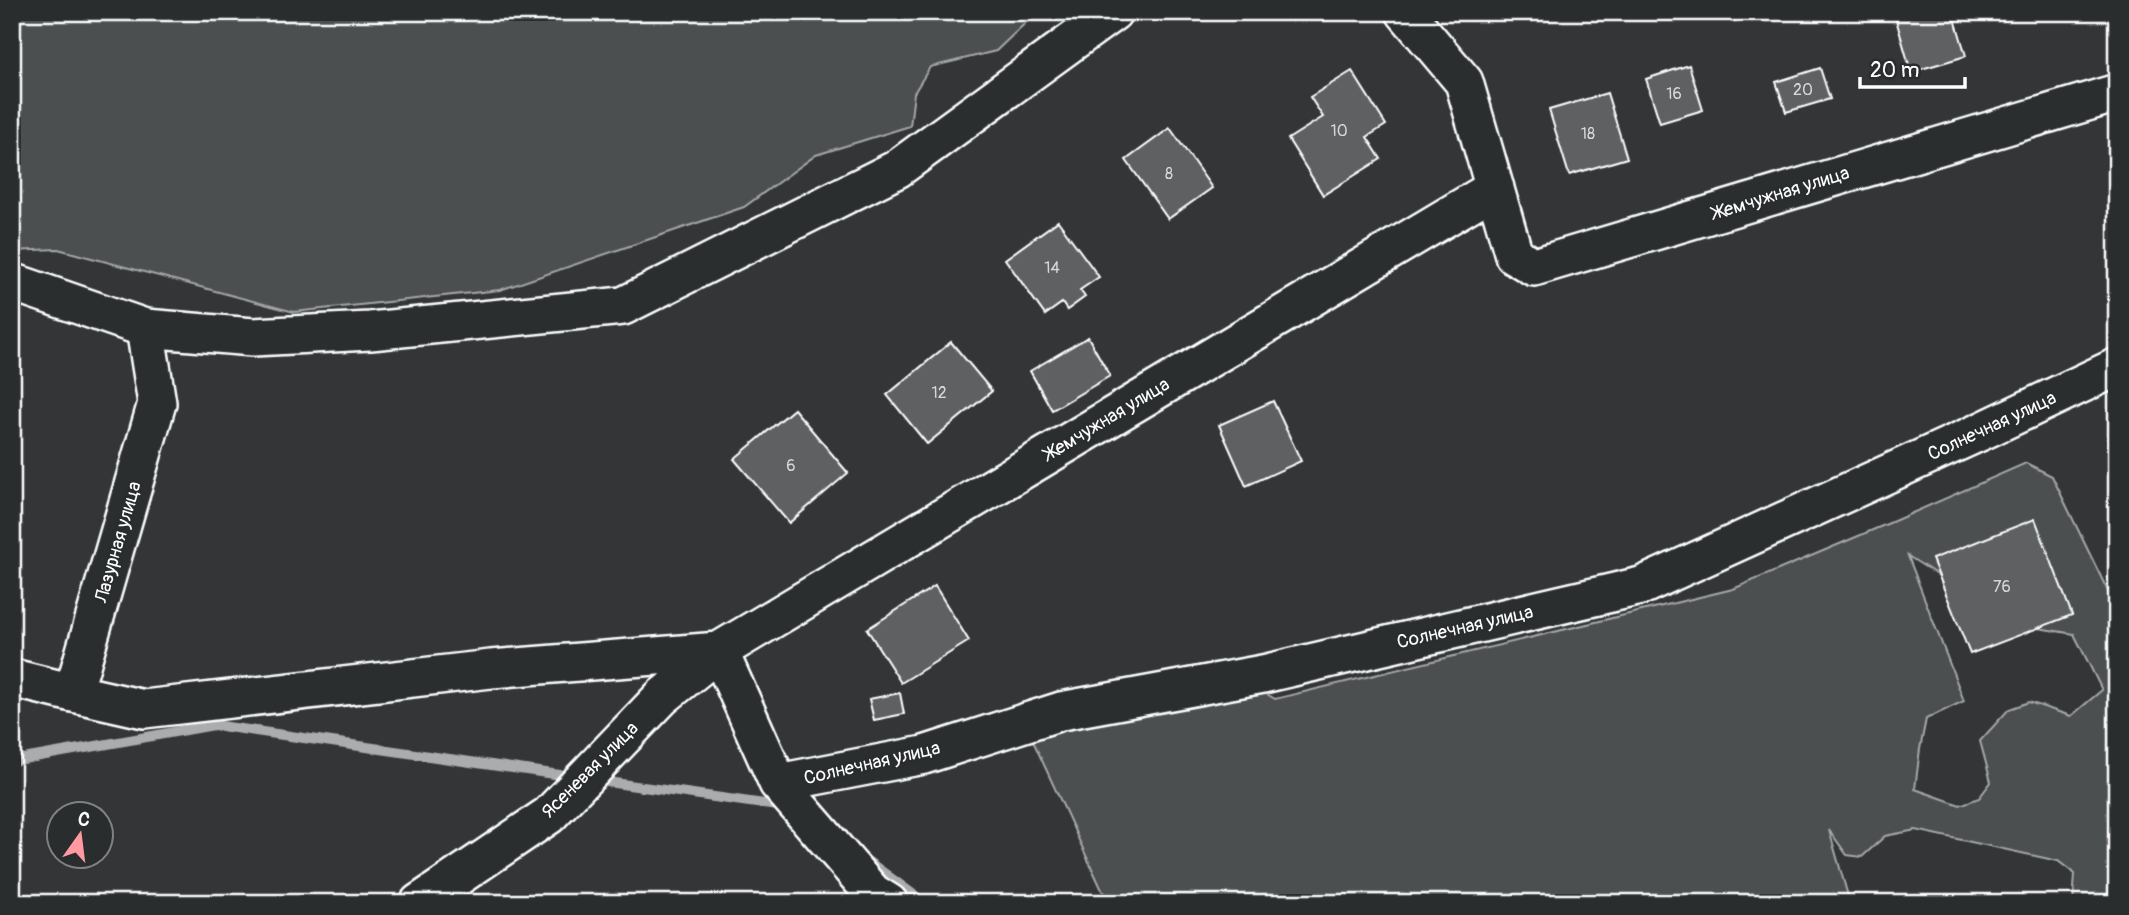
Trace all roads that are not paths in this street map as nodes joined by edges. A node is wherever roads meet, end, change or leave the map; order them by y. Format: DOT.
graph roads {
  1 [pos="1113,12"];
  2 [pos="1405,12"];
  3 [pos="2117,93"];
  4 [pos="1494,188"];
  5 [pos="12,282"];
  6 [pos="145,328"];
  7 [pos="2117,367"];
  8 [pos="719,651"];
  9 [pos="12,678"];
  10 [pos="73,693"];
  11 [pos="778,783"];
  12 [pos="419,903"];
  13 [pos="889,903"];
  1 -- 6 [label="street"];
  2 -- 4 [label="street, Жемчужная улица"];
  3 -- 4 [label="street, Жемчужная улица"];
  4 -- 8 [label="street, Жемчужная улица"];
  5 -- 6 [label="street"];
  6 -- 10 [label="street, Лазурная улица"];
  7 -- 11 [label="street, Солнечная улица"];
  8 -- 10 [label="street"];
  8 -- 11 [label="street"];
  8 -- 12 [label="street, Ясеневая улица"];
  9 -- 10 [label="street"];
  11 -- 13 [label="street"];
}
